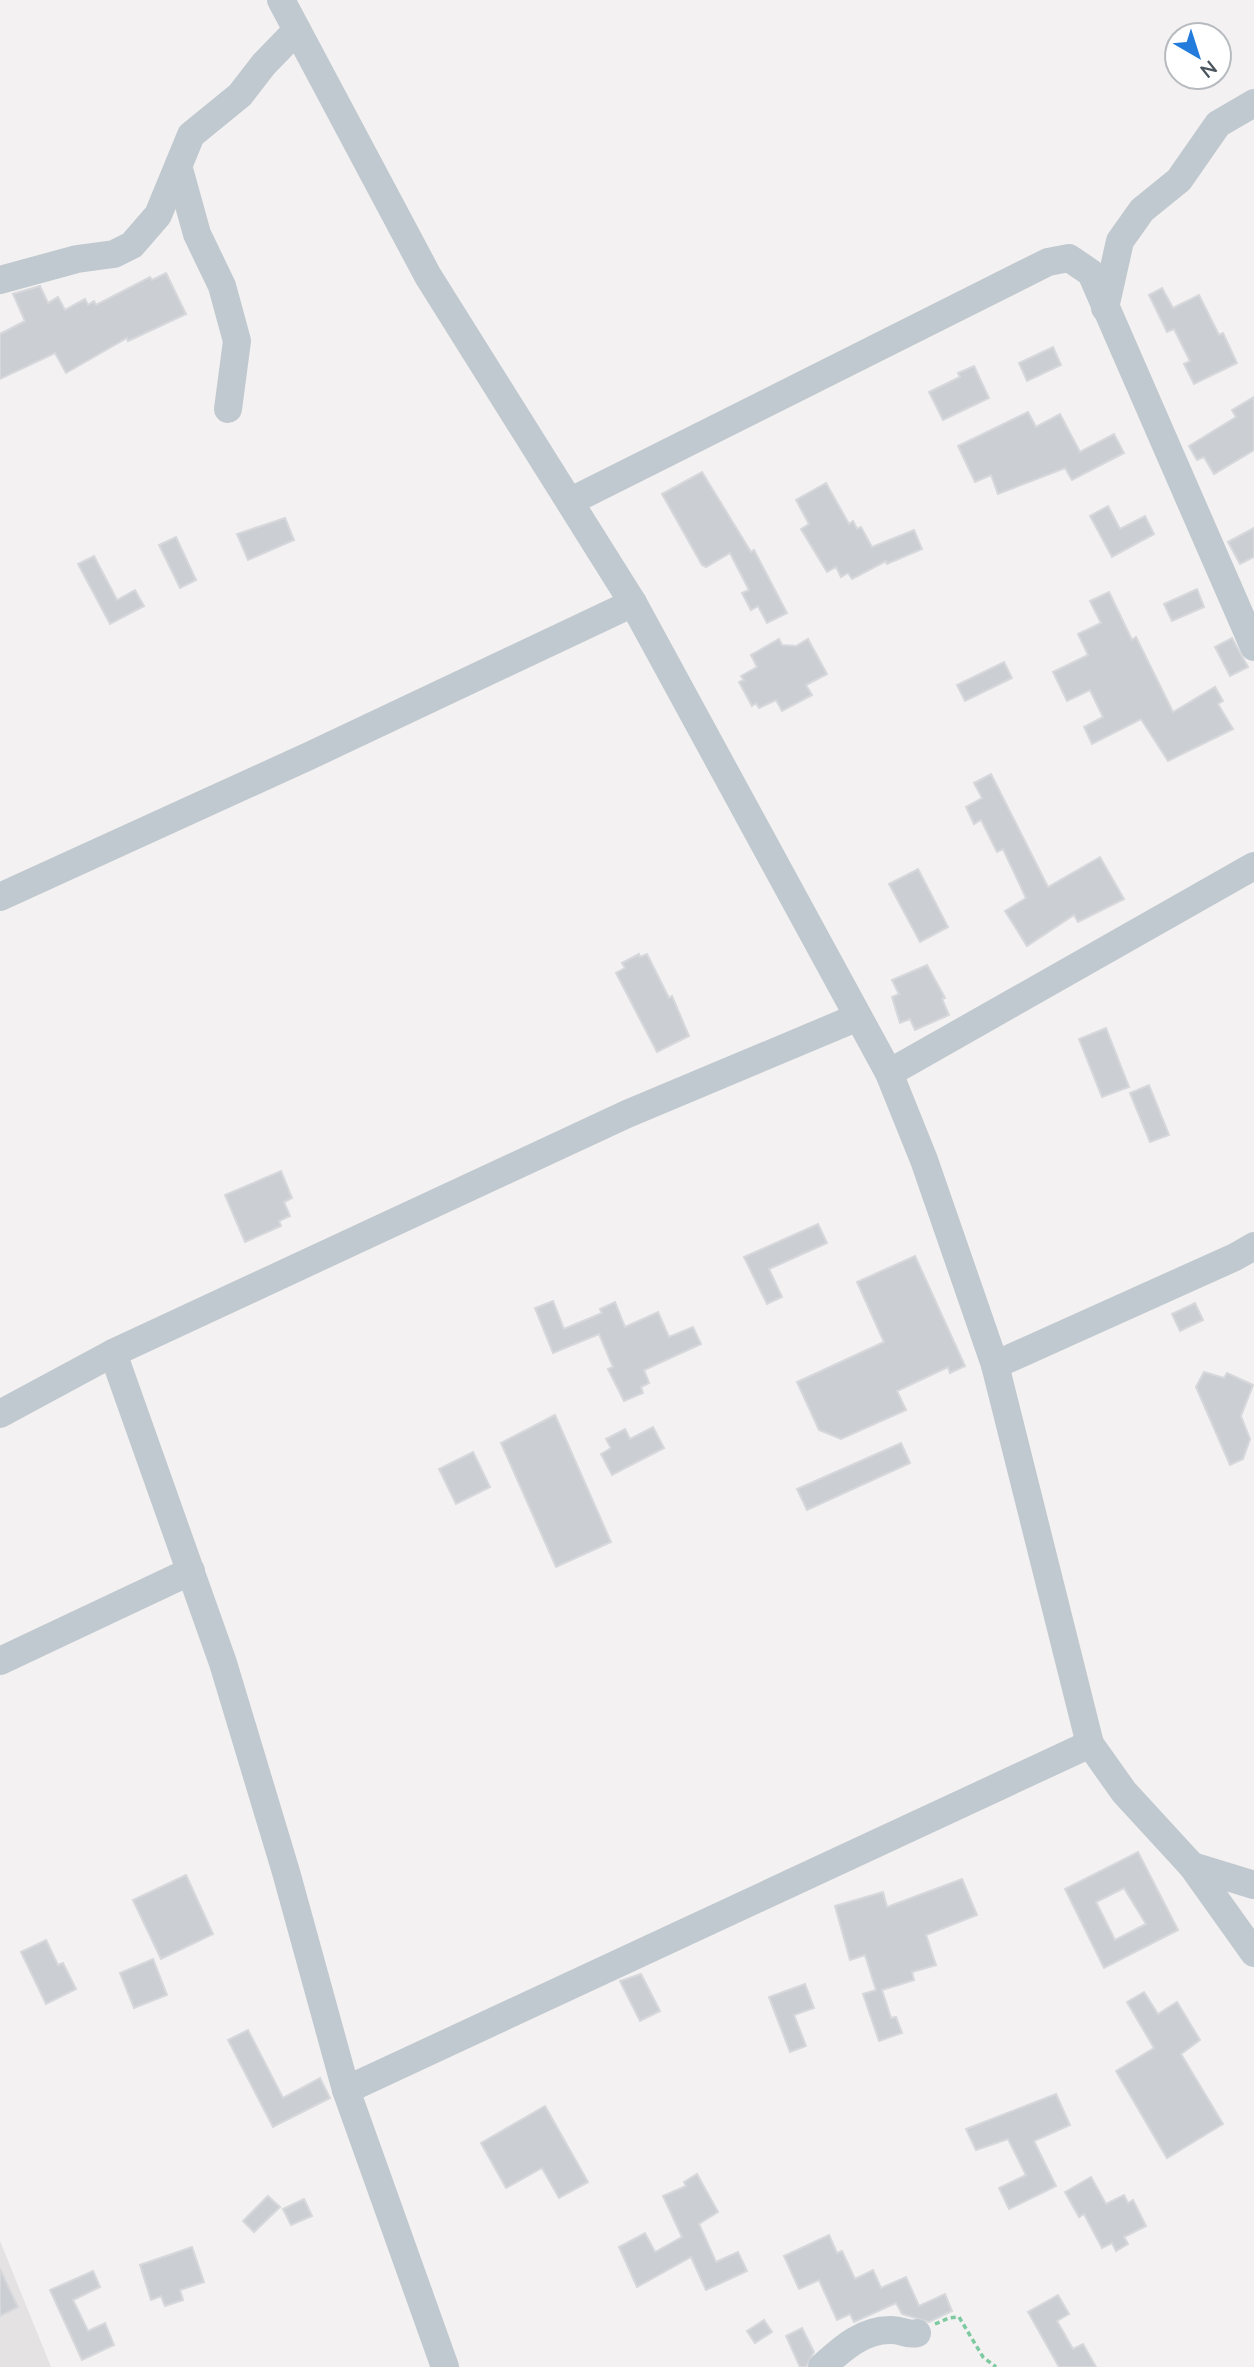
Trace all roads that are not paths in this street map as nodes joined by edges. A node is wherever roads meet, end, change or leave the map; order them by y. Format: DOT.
graph roads {
  1 [pos="281,0"];
  2 [pos="297,30"];
  3 [pos="1254,103"];
  4 [pos="179,169"];
  5 [pos="0,280"];
  6 [pos="1105,308"];
  7 [pos="228,409"];
  8 [pos="571,501"];
  9 [pos="633,603"];
  10 [pos="1254,648"];
  11 [pos="1254,866"];
  12 [pos="0,897"];
  13 [pos="858,1017"];
  14 [pos="889,1073"];
  15 [pos="1254,1246"];
  16 [pos="113,1353"];
  17 [pos="995,1365"];
  18 [pos="0,1414"];
  19 [pos="191,1571"];
  20 [pos="0,1661"];
  21 [pos="1090,1744"];
  22 [pos="1192,1866"];
  23 [pos="1254,1885"];
  24 [pos="1254,1953"];
  25 [pos="346,2090"];
  26 [pos="917,2333"];
  27 [pos="444,2367"];
  28 [pos="822,2367"];
  1 -- 2 [label="street"];
  2 -- 4 [label="street"];
  2 -- 8 [label="street"];
  3 -- 6 [label="street"];
  4 -- 5 [label="street"];
  4 -- 7 [label="street"];
  6 -- 8 [label="street"];
  6 -- 10 [label="street"];
  8 -- 9 [label="street"];
  9 -- 12 [label="street"];
  9 -- 13 [label="street"];
  11 -- 14 [label="street"];
  13 -- 14 [label="street"];
  13 -- 16 [label="street"];
  14 -- 17 [label="street"];
  15 -- 17 [label="street"];
  16 -- 18 [label="street"];
  16 -- 19 [label="street"];
  17 -- 21 [label="street"];
  19 -- 20 [label="street"];
  19 -- 25 [label="street"];
  21 -- 22 [label="street"];
  21 -- 25 [label="street"];
  22 -- 23 [label="street"];
  22 -- 24 [label="street"];
  25 -- 27 [label="street"];
  26 -- 28 [label="street"];
}
